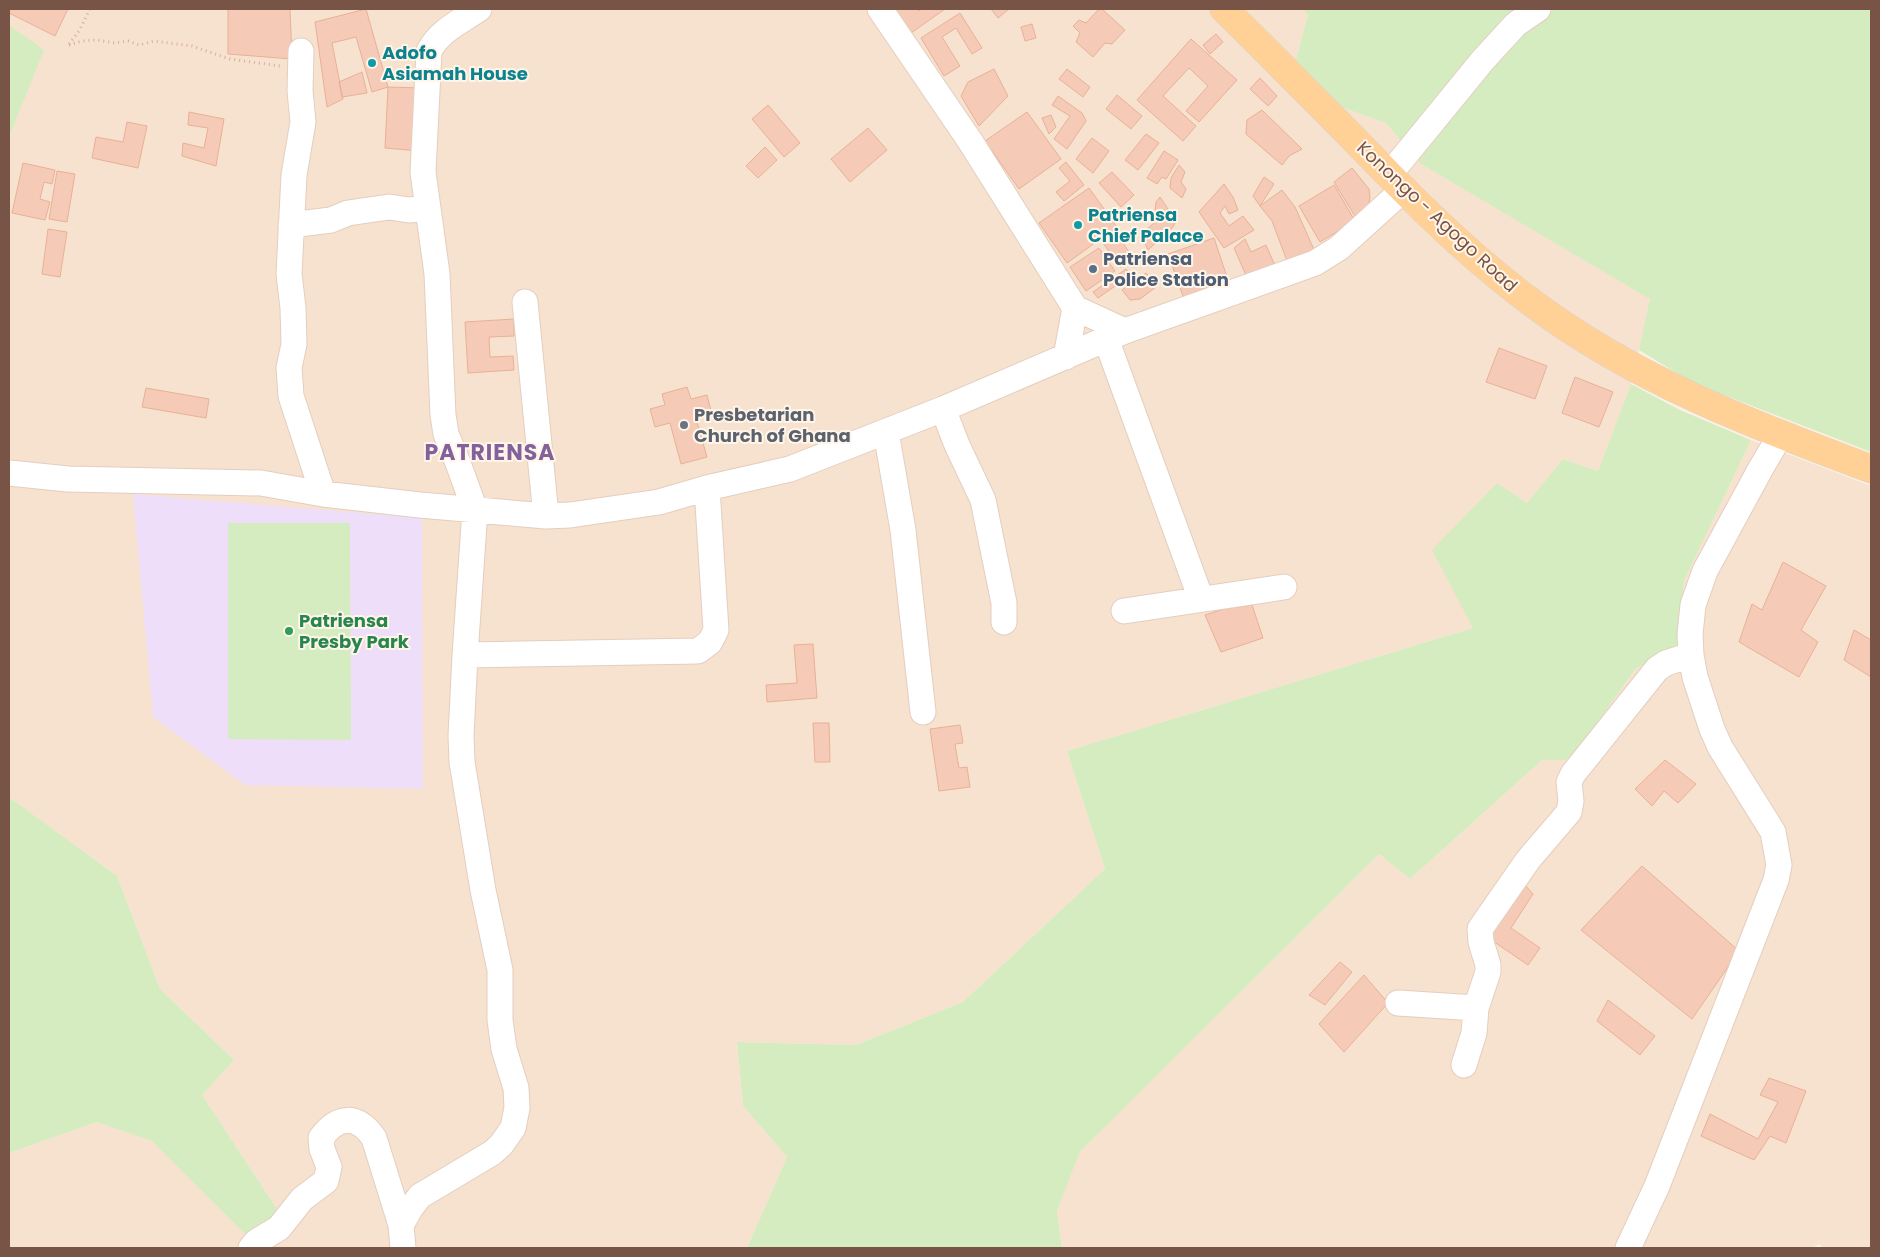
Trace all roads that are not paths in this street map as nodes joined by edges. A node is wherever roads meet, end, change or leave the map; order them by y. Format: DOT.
graph roads {
  1 [pos="479,9"];
  2 [pos="880,9"];
  3 [pos="1224,9"];
  4 [pos="1538,9"];
  5 [pos="301,60"];
  6 [pos="1396,183"];
  7 [pos="428,208"];
  8 [pos="291,225"];
  9 [pos="525,302"];
  10 [pos="1076,308"];
  11 [pos="1116,335"];
  12 [pos="1066,357"];
  13 [pos="942,409"];
  14 [pos="886,432"];
  15 [pos="1781,434"];
  16 [pos="1871,469"];
  17 [pos="9,472"];
  18 [pos="707,488"];
  19 [pos="323,494"];
  20 [pos="475,510"];
  21 [pos="546,516"];
  22 [pos="1284,587"];
  23 [pos="1201,599"];
  24 [pos="1124,611"];
  25 [pos="1004,622"];
  26 [pos="465,655"];
  27 [pos="1691,655"];
  28 [pos="923,712"];
  29 [pos="1398,1003"];
  30 [pos="1476,1008"];
  31 [pos="1464,1065"];
  32 [pos="402,1237"];
  33 [pos="251,1248"];
  34 [pos="1628,1248"];
  1 -- 7 [label="street"];
  2 -- 10 [label="street"];
  3 -- 6 [label="main road, Konongo - Agogo Road"];
  4 -- 6 [label="street"];
  5 -- 8 [label="street"];
  6 -- 11 [label="street"];
  6 -- 15 [label="main road, Konongo - Agogo Road"];
  7 -- 8 [label="street"];
  7 -- 20 [label="street"];
  8 -- 19 [label="street"];
  9 -- 21 [label="street"];
  10 -- 11 [label="street"];
  10 -- 12 [label="street"];
  11 -- 12 [label="street"];
  11 -- 23 [label="street"];
  12 -- 13 [label="street"];
  13 -- 14 [label="street"];
  13 -- 25 [label="street"];
  14 -- 18 [label="street"];
  14 -- 28 [label="street"];
  15 -- 16 [label="main road, Konongo - Agogo Road"];
  15 -- 27 [label="street"];
  17 -- 19 [label="street"];
  18 -- 21 [label="street"];
  18 -- 26 [label="street"];
  19 -- 20 [label="street"];
  20 -- 21 [label="street"];
  20 -- 26 [label="street"];
  22 -- 23 [label="street"];
  23 -- 24 [label="street"];
  26 -- 32 [label="street"];
  27 -- 30 [label="street"];
  27 -- 34 [label="street"];
  29 -- 30 [label="street"];
  30 -- 31 [label="street"];
  32 -- 33 [label="street"];
}
